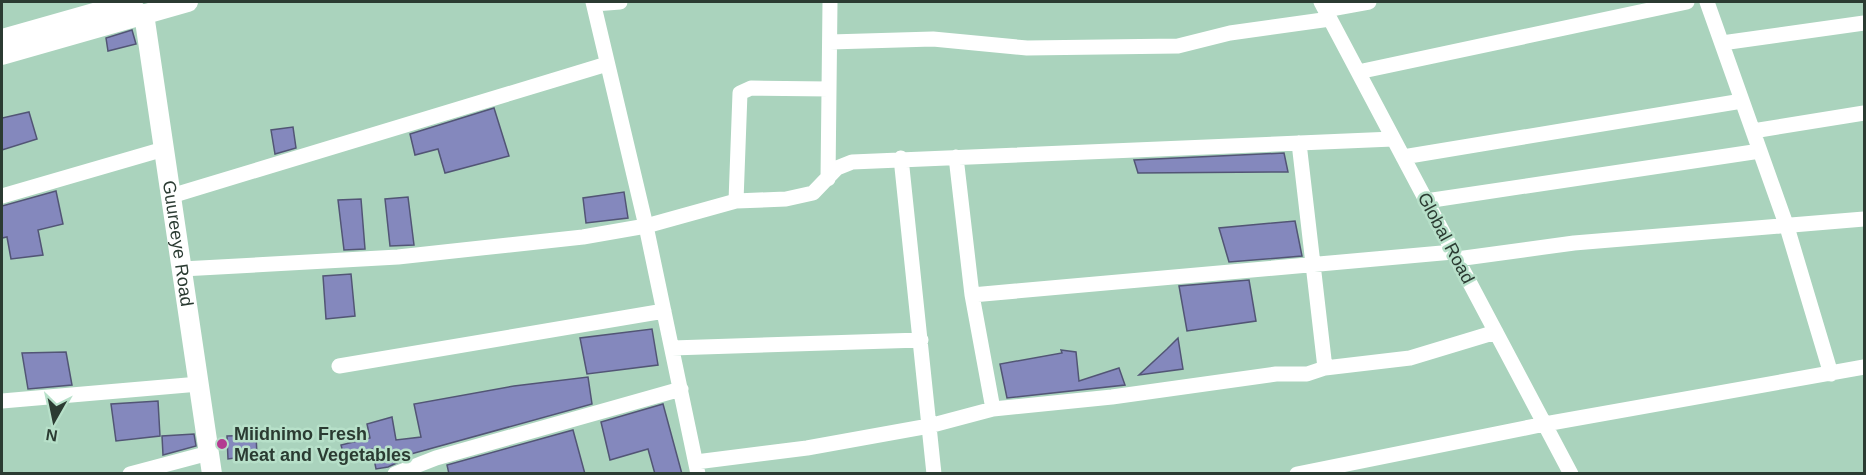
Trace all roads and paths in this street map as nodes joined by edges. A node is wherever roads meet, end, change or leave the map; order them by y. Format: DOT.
graph roads {
  1 [pos="189,2"];
  2 [pos="620,2"];
  3 [pos="830,2"];
  4 [pos="1369,2"];
  5 [pos="1688,2"];
  6 [pos="1707,2"];
  7 [pos="594,3"];
  8 [pos="139,8"];
  9 [pos="79,9"];
  10 [pos="1325,10"];
  11 [pos="1864,23"];
  12 [pos="2,39"];
  13 [pos="830,42"];
  14 [pos="1722,43"];
  15 [pos="2,55"];
  16 [pos="607,64"];
  17 [pos="1358,72"];
  18 [pos="829,89"];
  19 [pos="1742,101"];
  20 [pos="1864,112"];
  21 [pos="1753,131"];
  22 [pos="1393,139"];
  23 [pos="1299,143"];
  24 [pos="164,149"];
  25 [pos="1760,151"];
  26 [pos="1403,157"];
  27 [pos="901,158"];
  28 [pos="956,158"];
  29 [pos="828,179"];
  30 [pos="171,195"];
  31 [pos="2,196"];
  32 [pos="736,201"];
  33 [pos="1426,201"];
  34 [pos="1864,219"];
  35 [pos="646,226"];
  36 [pos="1787,227"];
  37 [pos="1455,256"];
  38 [pos="1313,263"];
  39 [pos="182,269"];
  40 [pos="972,295"];
  41 [pos="664,310"];
  42 [pos="1496,332"];
  43 [pos="921,340"];
  44 [pos="672,348"];
  45 [pos="339,366"];
  46 [pos="1864,367"];
  47 [pos="1325,368"];
  48 [pos="1831,374"];
  49 [pos="199,384"];
  50 [pos="681,389"];
  51 [pos="2,401"];
  52 [pos="993,409"];
  53 [pos="1545,424"];
  54 [pos="929,426"];
  55 [pos="209,453"];
  56 [pos="697,468"];
  57 [pos="400,473"];
  58 [pos="130,474"];
  59 [pos="212,474"];
  60 [pos="934,474"];
  61 [pos="1297,474"];
  62 [pos="1571,474"];
  1 -- 8 [label="street"];
  2 -- 7 [label="street"];
  3 -- 13 [label="street"];
  4 -- 10 [label="street"];
  5 -- 17 [label="street"];
  6 -- 14 [label="street"];
  7 -- 16 [label="street"];
  8 -- 9 [label="street"];
  8 -- 15 [label="street"];
  8 -- 24 [label="street, Guureeye Road"];
  9 -- 12 [label="street"];
  10 -- 13 [label="street"];
  10 -- 17 [label="street, Global Road"];
  11 -- 14 [label="street"];
  13 -- 18 [label="street"];
  14 -- 19 [label="street"];
  16 -- 30 [label="street"];
  16 -- 35 [label="street"];
  17 -- 22 [label="street, Global Road"];
  18 -- 29 [label="street"];
  18 -- 32 [label="street"];
  19 -- 21 [label="street"];
  19 -- 26 [label="street"];
  20 -- 21 [label="street"];
  21 -- 25 [label="street"];
  22 -- 23 [label="street"];
  22 -- 26 [label="street, Global Road"];
  23 -- 28 [label="street"];
  23 -- 38 [label="street"];
  24 -- 30 [label="street, Guureeye Road"];
  24 -- 31 [label="street"];
  25 -- 33 [label="street"];
  25 -- 36 [label="street"];
  26 -- 33 [label="street, Global Road"];
  27 -- 28 [label="street"];
  27 -- 29 [label="street"];
  27 -- 43 [label="street"];
  28 -- 40 [label="street"];
  29 -- 32 [label="street"];
  30 -- 39 [label="street, Guureeye Road"];
  32 -- 35 [label="street"];
  33 -- 37 [label="street, Global Road"];
  34 -- 36 [label="street"];
  35 -- 39 [label="street"];
  35 -- 41 [label="street"];
  36 -- 37 [label="street"];
  36 -- 48 [label="street"];
  37 -- 38 [label="street"];
  37 -- 42 [label="street, Global Road"];
  38 -- 40 [label="street"];
  38 -- 47 [label="street"];
  39 -- 49 [label="street, Guureeye Road"];
  40 -- 52 [label="street"];
  41 -- 44 [label="street"];
  41 -- 45 [label="street"];
  42 -- 47 [label="street"];
  42 -- 53 [label="street, Global Road"];
  43 -- 44 [label="street"];
  43 -- 54 [label="street"];
  44 -- 50 [label="street"];
  46 -- 48 [label="street"];
  47 -- 52 [label="street"];
  48 -- 53 [label="street"];
  49 -- 51 [label="street"];
  49 -- 55 [label="street, Guureeye Road"];
  50 -- 56 [label="street"];
  50 -- 57 [label="street"];
  52 -- 54 [label="street"];
  53 -- 61 [label="street"];
  53 -- 62 [label="street, Global Road"];
  54 -- 56 [label="street"];
  54 -- 60 [label="street"];
  55 -- 58 [label="street"];
  55 -- 59 [label="street, Guureeye Road"];
}
